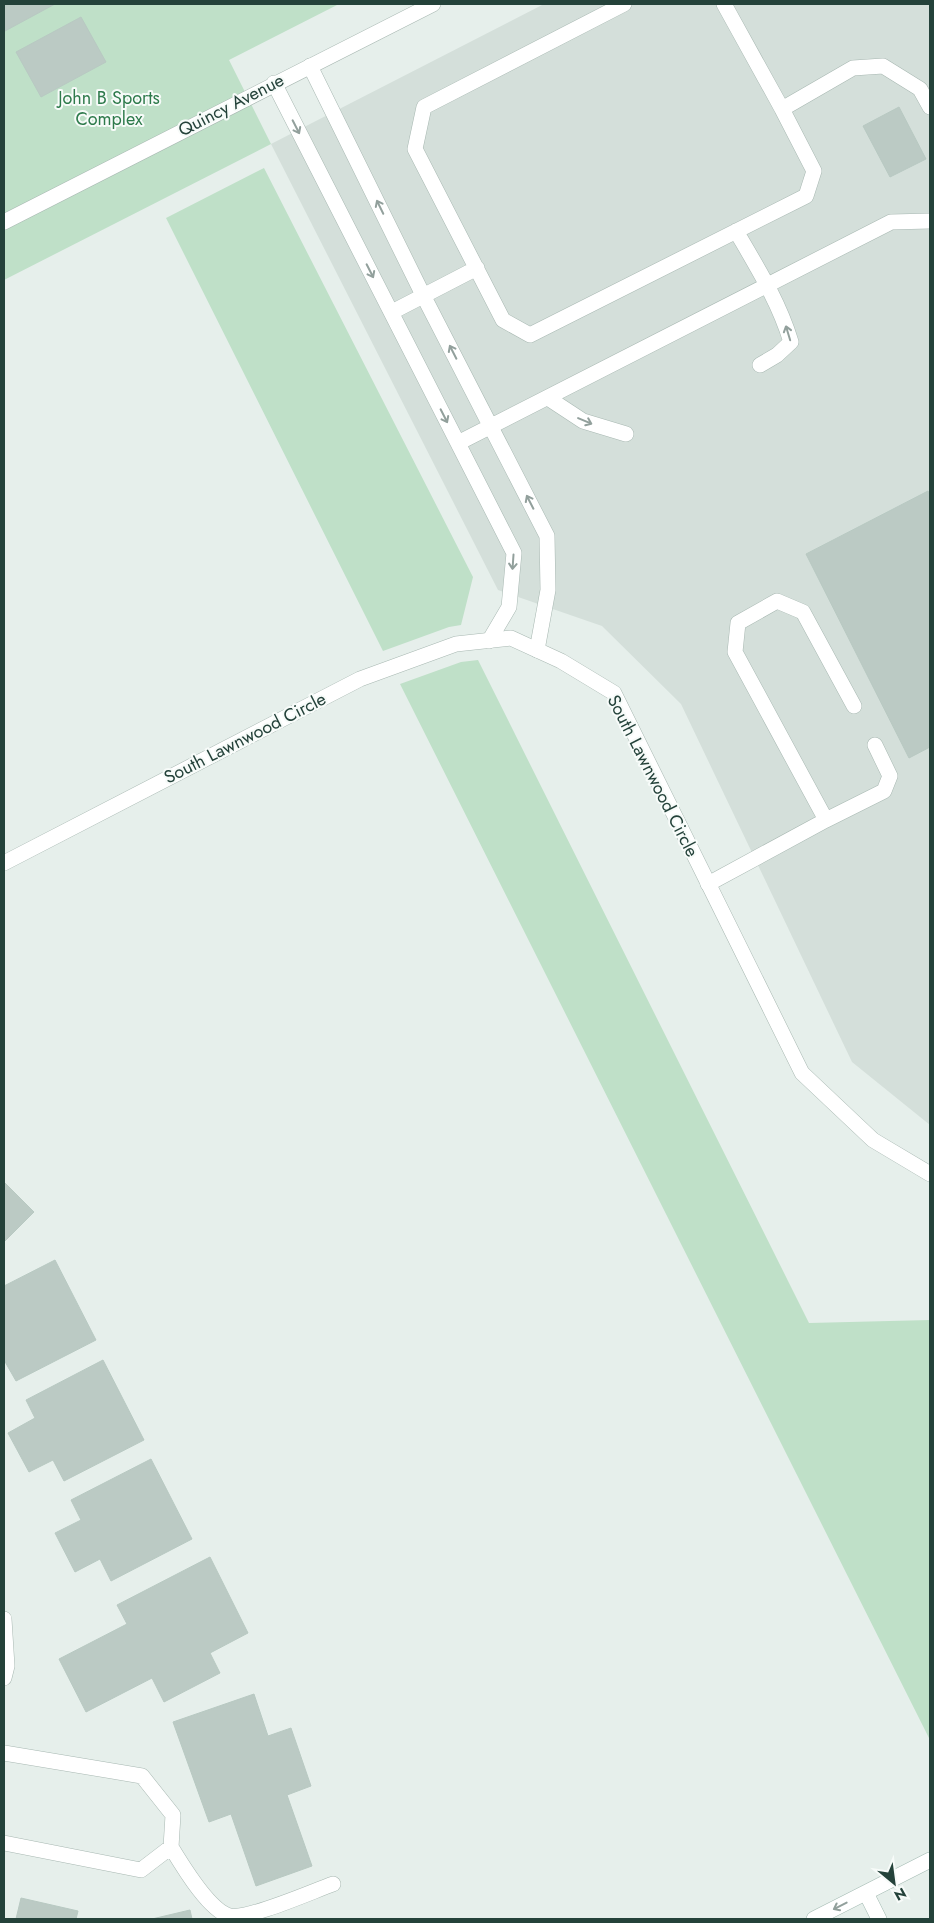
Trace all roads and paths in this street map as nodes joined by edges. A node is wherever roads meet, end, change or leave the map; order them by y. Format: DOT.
graph roads {
  1 [pos="433,4"];
  2 [pos="624,4"];
  3 [pos="724,4"];
  4 [pos="310,66"];
  5 [pos="274,83"];
  6 [pos="930,107"];
  7 [pos="782,108"];
  8 [pos="930,221"];
  9 [pos="4,222"];
  10 [pos="736,232"];
  11 [pos="477,268"];
  12 [pos="768,286"];
  13 [pos="423,295"];
  14 [pos="392,312"];
  15 [pos="760,365"];
  16 [pos="548,398"];
  17 [pos="491,427"];
  18 [pos="626,434"];
  19 [pos="458,443"];
  20 [pos="489,640"];
  21 [pos="537,650"];
  22 [pos="854,706"];
  23 [pos="875,745"];
  24 [pos="826,820"];
  25 [pos="4,863"];
  26 [pos="708,884"];
  27 [pos="930,1174"];
  28 [pos="4,1619"];
  29 [pos="4,1678"];
  30 [pos="4,1753"];
  31 [pos="4,1843"];
  32 [pos="171,1847"];
  33 [pos="930,1860"];
  34 [pos="333,1884"];
  35 [pos="866,1893"];
  36 [pos="814,1919"];
  37 [pos="879,1919"];
  1 -- 4 [label="street, Quincy Avenue"];
  2 -- 11 [label="street"];
  3 -- 7 [label="street"];
  4 -- 5 [label="street, Quincy Avenue"];
  13 -- 4 [label="street, one-way"];
  5 -- 9 [label="street, Quincy Avenue"];
  5 -- 14 [label="street, one-way"];
  6 -- 7 [label="street"];
  7 -- 10 [label="street"];
  8 -- 12 [label="street"];
  10 -- 11 [label="street"];
  10 -- 12 [label="street"];
  11 -- 13 [label="street"];
  15 -- 12 [label="street, one-way"];
  12 -- 16 [label="street"];
  13 -- 14 [label="street"];
  17 -- 13 [label="street, one-way"];
  14 -- 19 [label="street, one-way"];
  16 -- 17 [label="street"];
  16 -- 18 [label="street, one-way"];
  17 -- 19 [label="street"];
  21 -- 17 [label="street, one-way"];
  19 -- 20 [label="street, one-way"];
  20 -- 21 [label="street, South Lawnwood Circle"];
  20 -- 25 [label="street, South Lawnwood Circle"];
  21 -- 26 [label="street, South Lawnwood Circle"];
  22 -- 24 [label="street"];
  23 -- 24 [label="street"];
  24 -- 26 [label="street"];
  26 -- 27 [label="street, South Lawnwood Circle"];
  28 -- 29 [label="street"];
  30 -- 32 [label="street"];
  31 -- 32 [label="street"];
  32 -- 34 [label="street"];
  33 -- 35 [label="street"];
  35 -- 36 [label="street, one-way"];
  35 -- 37 [label="street"];
}
